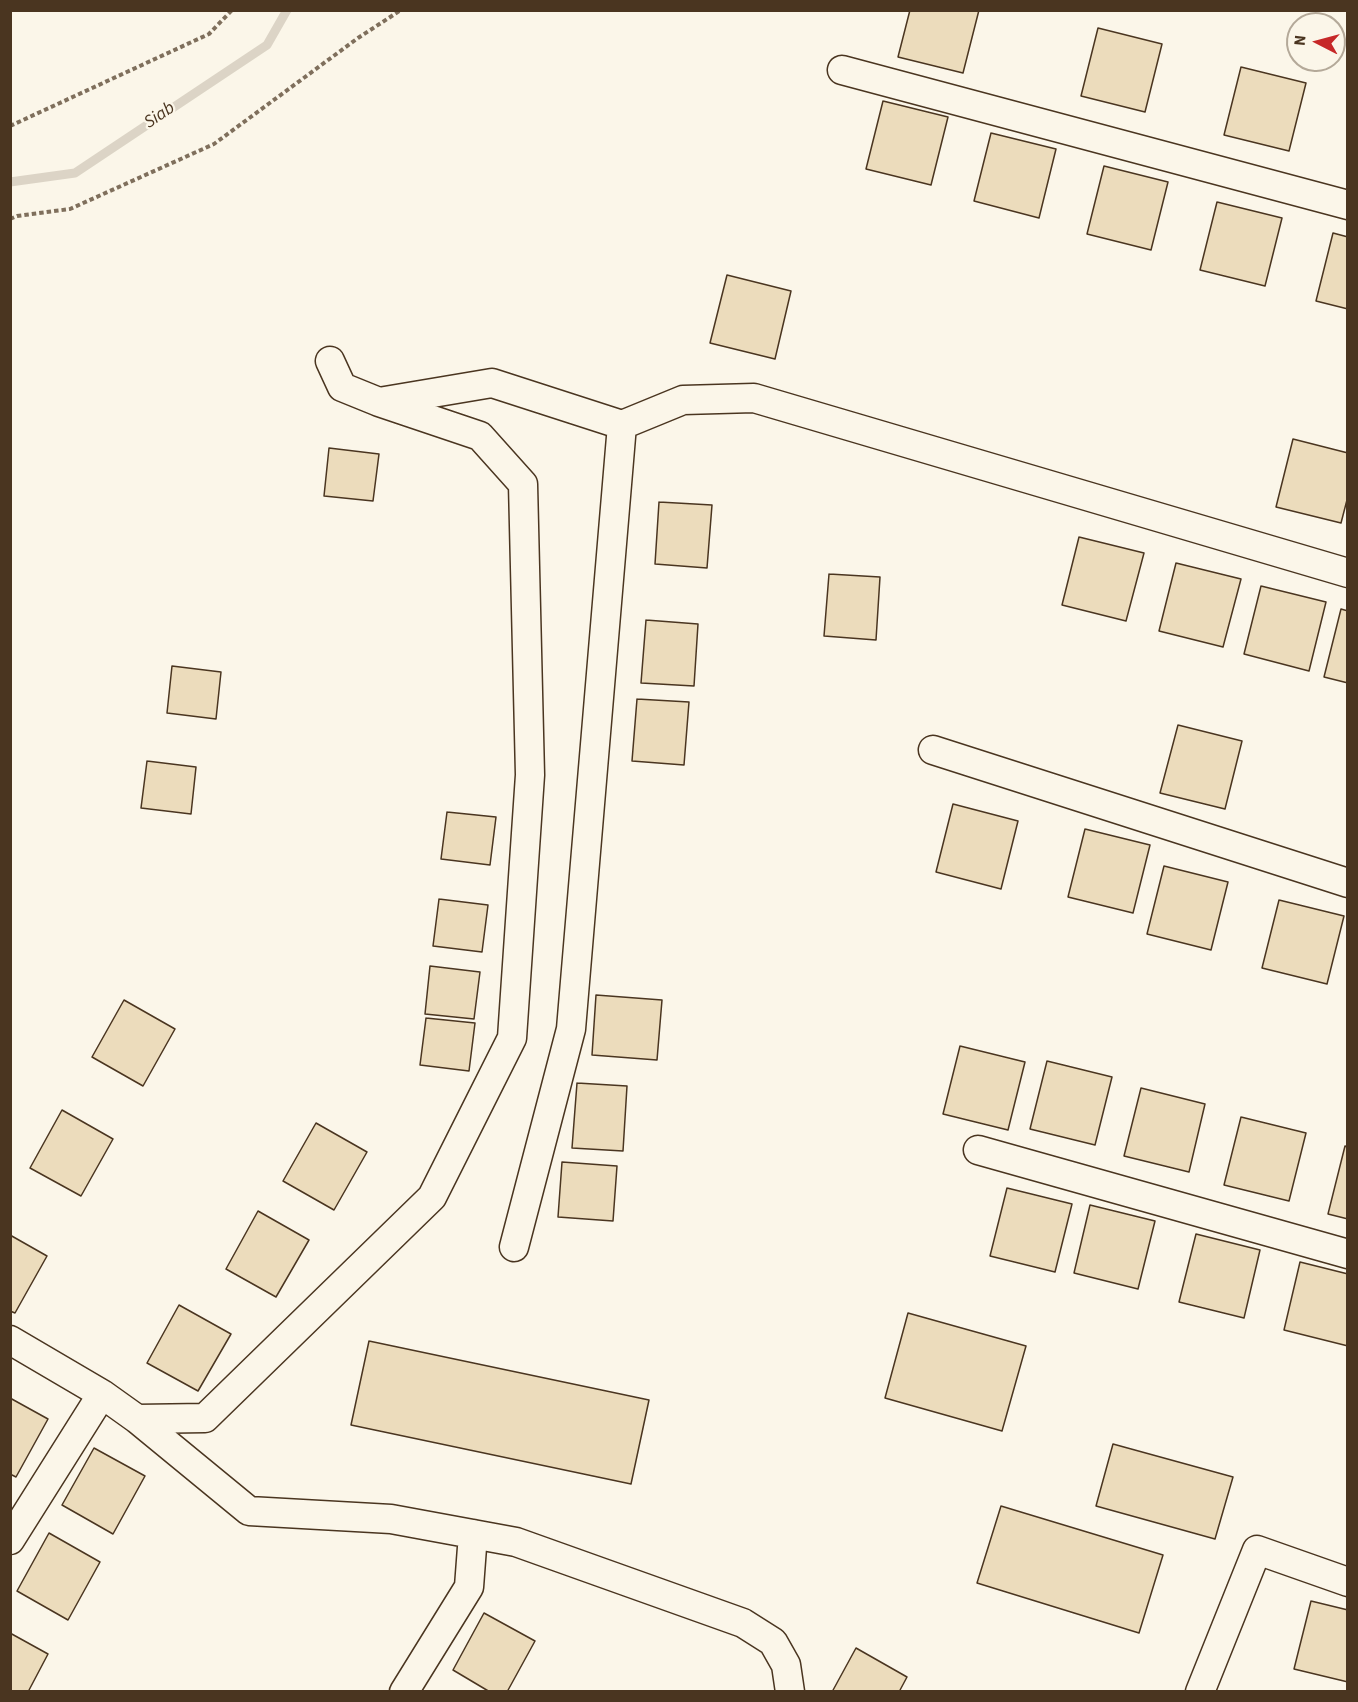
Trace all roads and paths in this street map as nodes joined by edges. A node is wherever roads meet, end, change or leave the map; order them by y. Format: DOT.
graph roads {
  1 [pos="232,10"];
  2 [pos="401,10"];
  3 [pos="842,70"];
  4 [pos="10,126"];
  5 [pos="1347,205"];
  6 [pos="10,219"];
  7 [pos="330,361"];
  8 [pos="380,402"];
  9 [pos="622,425"];
  10 [pos="1347,573"];
  11 [pos="933,750"];
  12 [pos="1347,883"];
  13 [pos="978,1150"];
  14 [pos="514,1247"];
  15 [pos="1347,1254"];
  16 [pos="10,1340"];
  17 [pos="102,1394"];
  18 [pos="137,1419"];
  19 [pos="473,1534"];
  20 [pos="10,1540"];
  21 [pos="1347,1582"];
  22 [pos="404,1692"];
  23 [pos="790,1692"];
  24 [pos="1200,1692"];
  1 -- 4 [label="path"];
  2 -- 6 [label="path"];
  3 -- 5 [label="street"];
  7 -- 8 [label="street"];
  8 -- 9 [label="street"];
  8 -- 18 [label="street"];
  9 -- 10 [label="street"];
  9 -- 14 [label="street"];
  11 -- 12 [label="street"];
  13 -- 15 [label="street"];
  16 -- 17 [label="street"];
  17 -- 18 [label="street"];
  17 -- 20 [label="street"];
  18 -- 19 [label="street"];
  19 -- 22 [label="street"];
  19 -- 23 [label="street"];
  21 -- 24 [label="street"];
}
